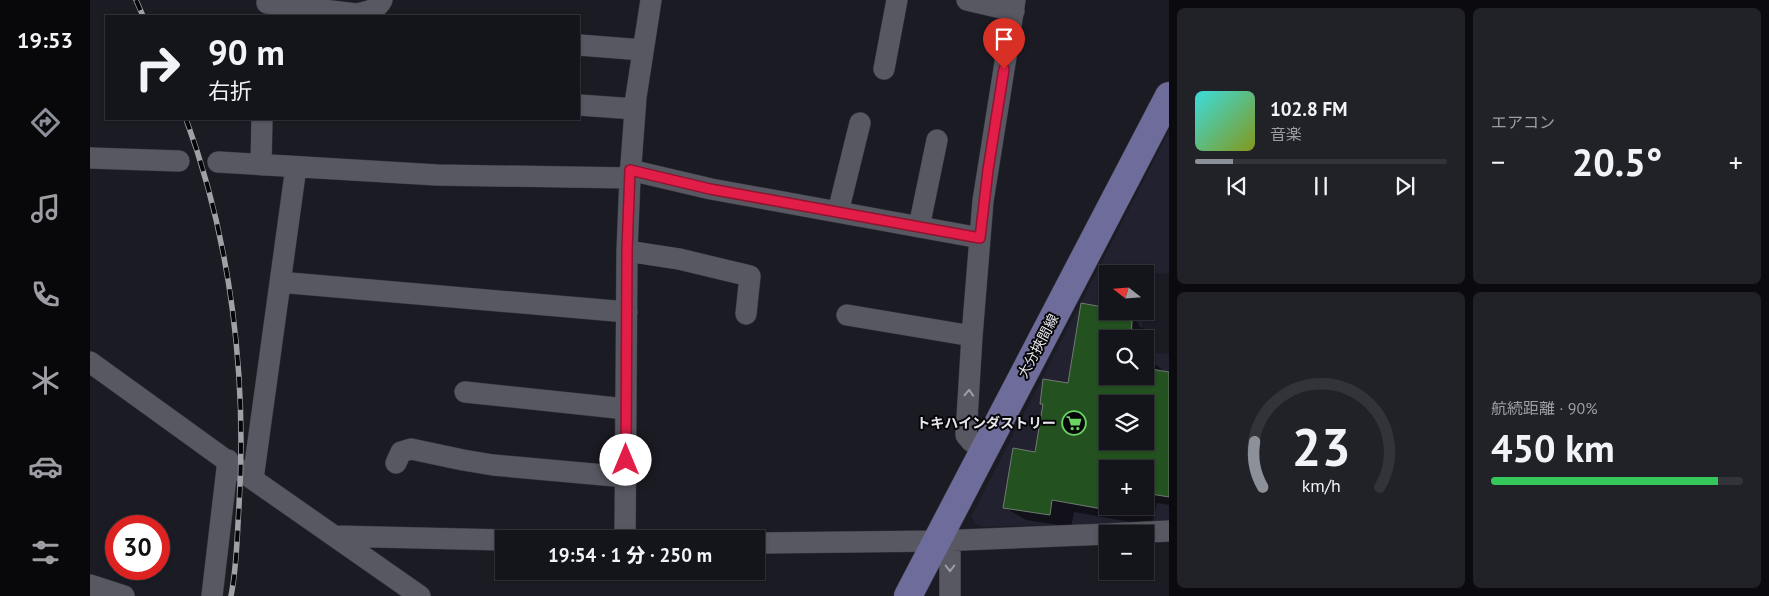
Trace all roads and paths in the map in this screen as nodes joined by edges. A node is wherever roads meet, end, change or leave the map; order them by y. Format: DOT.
graph roads {
  1 [pos="382,0"];
  2 [pos="652,0"];
  3 [pos="897,0"];
  4 [pos="967,0"];
  5 [pos="267,6"];
  6 [pos="1014,6"];
  7 [pos="580,45"];
  8 [pos="643,50"];
  9 [pos="884,69"];
  10 [pos="1169,96"];
  11 [pos="580,105"];
  12 [pos="635,109"];
  13 [pos="262,120"];
  14 [pos="860,122"];
  15 [pos="937,140"];
  16 [pos="90,158"];
  17 [pos="179,161"];
  18 [pos="218,162"];
  19 [pos="261,165"];
  20 [pos="296,167"];
  21 [pos="630,174"];
  22 [pos="838,212"];
  23 [pos="919,227"];
  24 [pos="980,238"];
  25 [pos="627,251"];
  26 [pos="290,283"];
  27 [pos="627,312"];
  28 [pos="746,314"];
  29 [pos="847,315"];
  30 [pos="972,336"];
  31 [pos="90,362"];
  32 [pos="464,392"];
  33 [pos="626,409"];
  34 [pos="984,450"];
  35 [pos="228,460"];
  36 [pos="396,463"];
  37 [pos="626,477"];
  38 [pos="253,479"];
  39 [pos="626,530"];
  40 [pos="1169,531"];
  41 [pos="1154,532"];
  42 [pos="1099,534"];
  43 [pos="335,536"];
  44 [pos="495,540"];
  45 [pos="943,540"];
  46 [pos="765,543"];
  47 [pos="90,585"];
  48 [pos="124,596"];
  49 [pos="212,596"];
  50 [pos="420,596"];
  51 [pos="908,596"];
  52 [pos="950,596"];
  1 -- 5 [label="street"];
  2 -- 8 [label="street"];
  3 -- 9 [label="street"];
  4 -- 6 [label="street"];
  6 -- 24 [label="street"];
  7 -- 8 [label="street"];
  8 -- 12 [label="street"];
  10 -- 34 [label="main road, 大分挾間線"];
  11 -- 12 [label="street"];
  12 -- 21 [label="street"];
  13 -- 19 [label="street"];
  14 -- 22 [label="street"];
  15 -- 23 [label="street"];
  16 -- 17 [label="street"];
  18 -- 19 [label="street"];
  19 -- 20 [label="street"];
  20 -- 21 [label="street"];
  20 -- 38 [label="street"];
  21 -- 22 [label="street"];
  21 -- 25 [label="street"];
  22 -- 23 [label="street"];
  23 -- 24 [label="street"];
  24 -- 30 [label="street"];
  25 -- 27 [label="street"];
  25 -- 28 [label="street"];
  26 -- 27 [label="street"];
  27 -- 33 [label="street"];
  29 -- 30 [label="street"];
  34 -- 30 [label="street, one-way"];
  31 -- 35 [label="street"];
  32 -- 33 [label="street"];
  33 -- 37 [label="street"];
  34 -- 45 [label="main road, 大分挾間線"];
  35 -- 38 [label="street"];
  35 -- 49 [label="street"];
  36 -- 37 [label="street"];
  37 -- 39 [label="street"];
  38 -- 43 [label="street"];
  40 -- 41 [label="street"];
  42 -- 45 [label="street"];
  43 -- 44 [label="street"];
  43 -- 50 [label="street"];
  45 -- 46 [label="street"];
  45 -- 51 [label="main road, 大分挾間線"];
  45 -- 52 [label="street, one-way"];
  47 -- 48 [label="street"];
}
